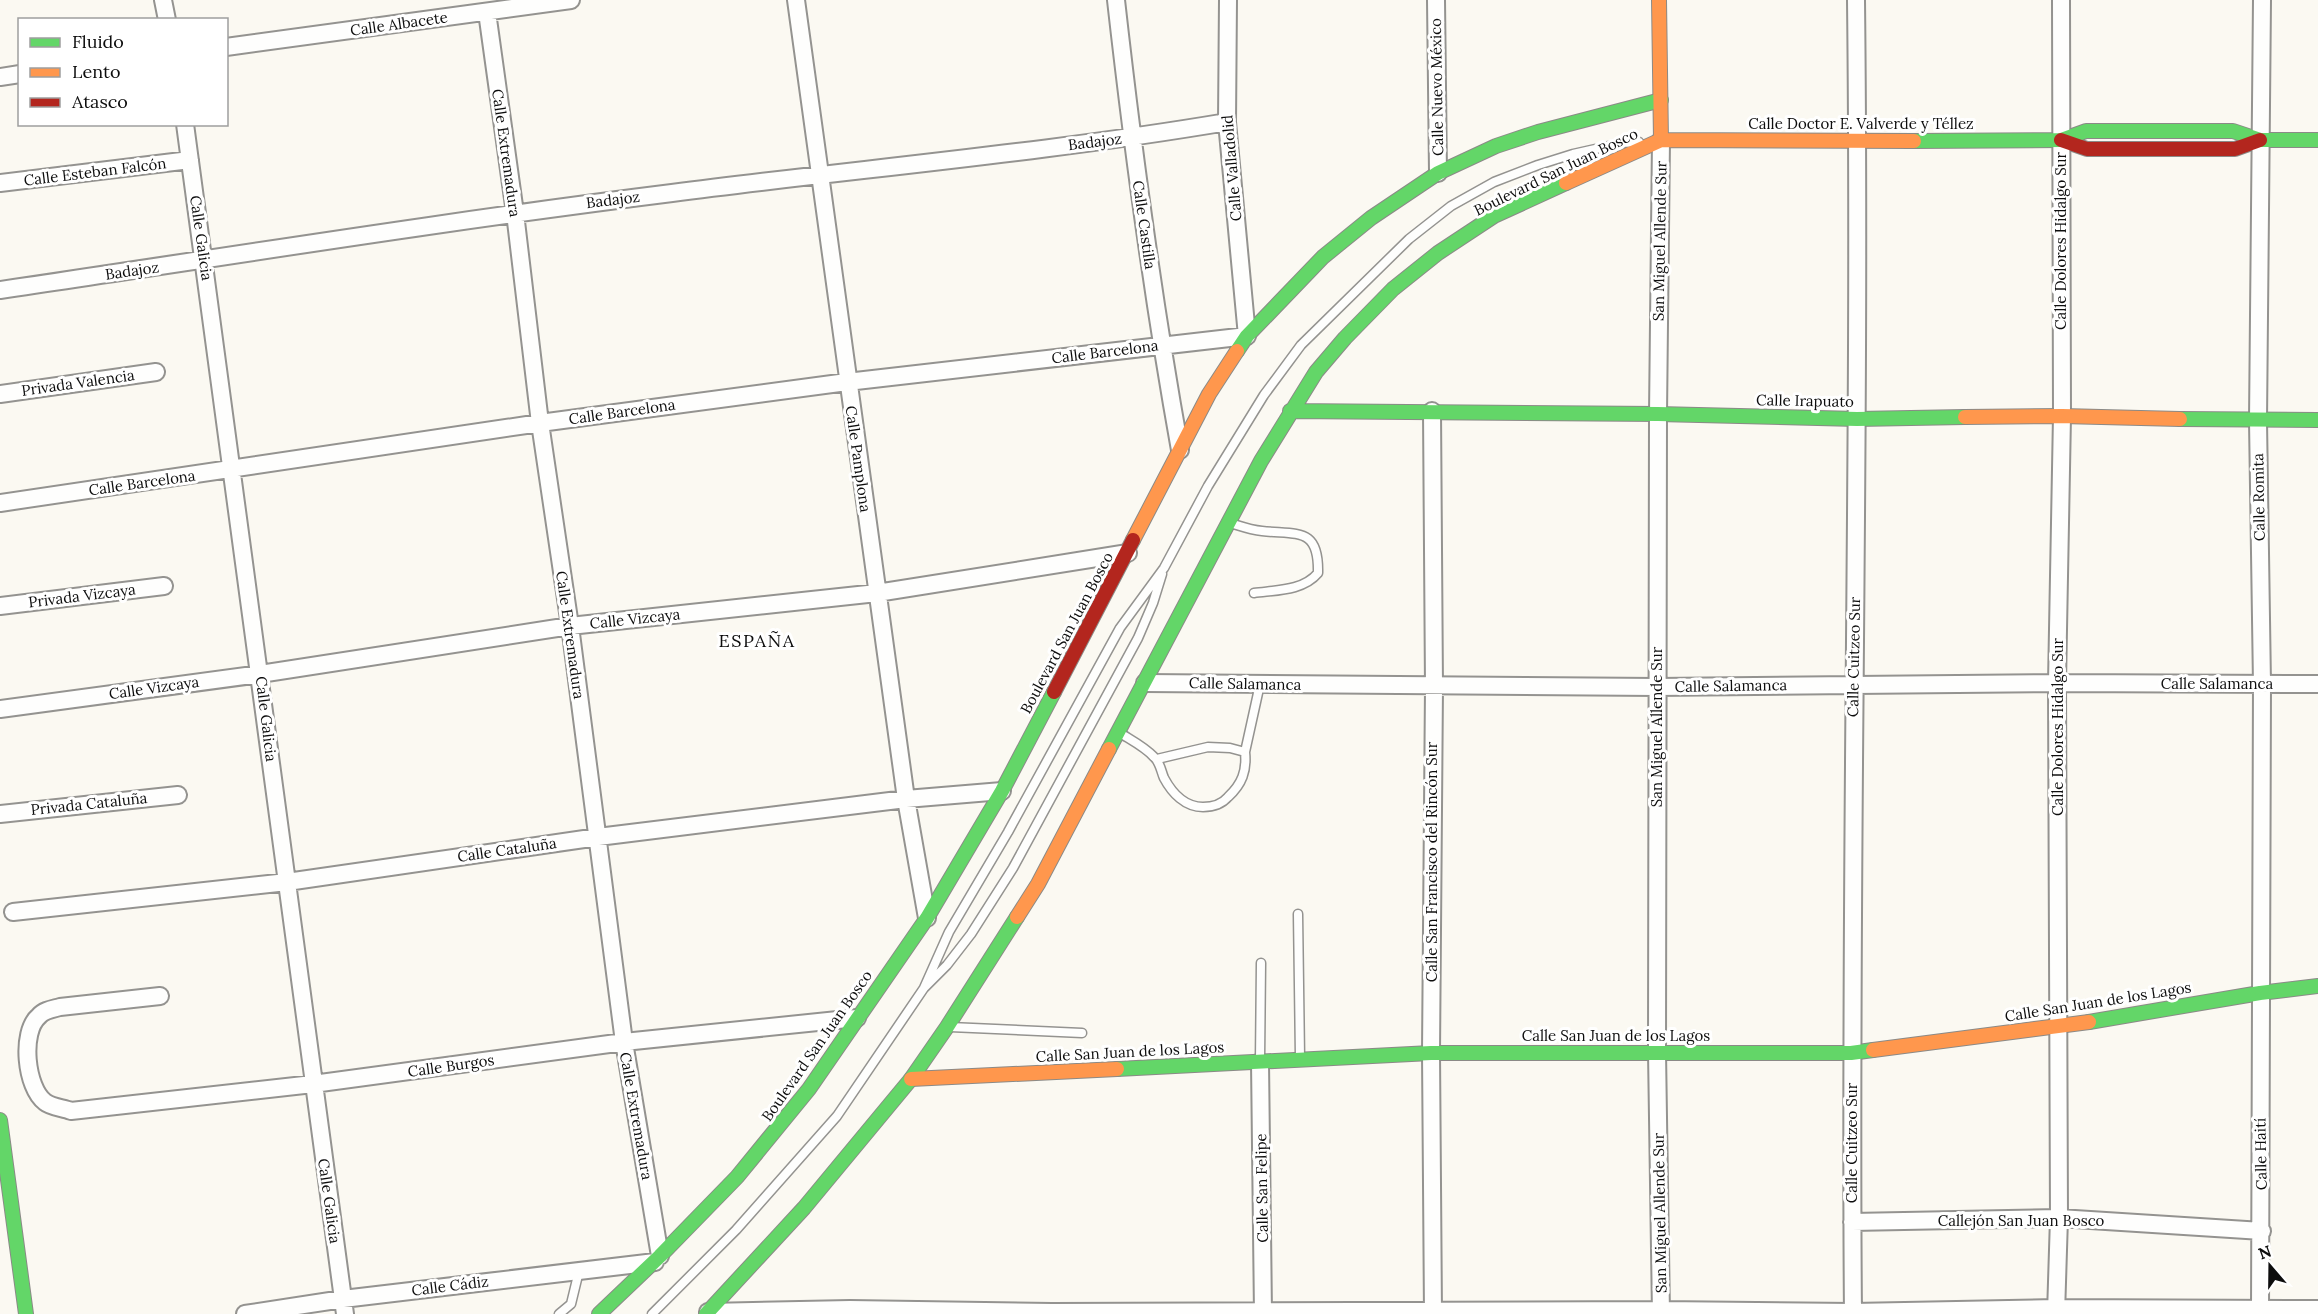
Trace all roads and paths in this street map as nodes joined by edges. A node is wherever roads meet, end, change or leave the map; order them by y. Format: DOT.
graph roads {
  1 [pos="163,0"];
  2 [pos="571,0"];
  3 [pos="796,0"];
  4 [pos="1116,0"];
  5 [pos="1228,0"];
  6 [pos="1436,0"];
  7 [pos="1659,0"];
  8 [pos="1856,0"];
  9 [pos="2061,0"];
  10 [pos="2262,0"];
  11 [pos="487,12"];
  12 [pos="167,18"];
  13 [pos="228,47"];
  14 [pos="18,75"];
  15 [pos="0,77"];
  16 [pos="1661,100"];
  17 [pos="1227,122"];
  18 [pos="185,126"];
  19 [pos="1131,138"];
  20 [pos="1661,140"];
  21 [pos="2061,140"];
  22 [pos="2260,140"];
  23 [pos="2318,140"];
  24 [pos="1857,142"];
  25 [pos="190,160"];
  26 [pos="1438,173"];
  27 [pos="820,174"];
  28 [pos="0,183"];
  29 [pos="514,213"];
  30 [pos="204,260"];
  31 [pos="0,290"];
  32 [pos="1247,336"];
  33 [pos="1161,345"];
  34 [pos="156,372"];
  35 [pos="847,382"];
  36 [pos="0,394"];
  37 [pos="1290,411"];
  38 [pos="1432,411"];
  39 [pos="1658,414"];
  40 [pos="2062,416"];
  41 [pos="1857,419"];
  42 [pos="2318,420"];
  43 [pos="2258,421"];
  44 [pos="540,423"];
  45 [pos="1180,450"];
  46 [pos="232,470"];
  47 [pos="0,503"];
  48 [pos="1230,523"];
  49 [pos="1128,553"];
  50 [pos="1164,568"];
  51 [pos="164,586"];
  52 [pos="877,593"];
  53 [pos="1254,593"];
  54 [pos="0,606"];
  55 [pos="570,626"];
  56 [pos="260,674"];
  57 [pos="1145,683"];
  58 [pos="2057,683"];
  59 [pos="1260,684"];
  60 [pos="1853,684"];
  61 [pos="2262,684"];
  62 [pos="2318,684"];
  63 [pos="1434,687"];
  64 [pos="1657,687"];
  65 [pos="0,709"];
  66 [pos="1118,732"];
  67 [pos="1245,752"];
  68 [pos="1156,759"];
  69 [pos="1002,791"];
  70 [pos="178,795"];
  71 [pos="906,799"];
  72 [pos="0,814"];
  73 [pos="598,837"];
  74 [pos="287,882"];
  75 [pos="13,912"];
  76 [pos="1298,914"];
  77 [pos="927,918"];
  78 [pos="1261,963"];
  79 [pos="2318,986"];
  80 [pos="924,988"];
  81 [pos="2260,993"];
  82 [pos="160,996"];
  83 [pos="857,1018"];
  84 [pos="947,1027"];
  85 [pos="2057,1027"];
  86 [pos="1082,1033"];
  87 [pos="624,1042"];
  88 [pos="1657,1052"];
  89 [pos="1431,1053"];
  90 [pos="1851,1053"];
  91 [pos="1300,1060"];
  92 [pos="1260,1062"];
  93 [pos="911,1079"];
  94 [pos="313,1084"];
  95 [pos="0,1127"];
  96 [pos="2059,1218"];
  97 [pos="1852,1222"];
  98 [pos="2262,1231"];
  99 [pos="657,1259"];
  100 [pos="579,1271"];
  101 [pos="344,1307"];
  102 [pos="2318,1309"];
  103 [pos="2056,1311"];
  104 [pos="850,1312"];
  105 [pos="1433,1312"];
  106 [pos="1661,1312"];
  107 [pos="2260,1312"];
  108 [pos="707,1313"];
  109 [pos="1052,1313"];
  110 [pos="1263,1313"];
  111 [pos="1853,1313"];
  112 [pos="26,1314"];
  113 [pos="245,1314"];
  114 [pos="559,1314"];
  115 [pos="599,1314"];
  116 [pos="652,1314"];
  1 -- 12 [label="street"];
  2 -- 11 [label="street, Calle Albacete"];
  3 -- 27 [label="street, Calle Pamplona"];
  4 -- 19 [label="street, Calle Castilla"];
  5 -- 17 [label="street, Calle Valladolid"];
  6 -- 26 [label="street, Calle Nuevo México"];
  7 -- 16 [label="street"];
  8 -- 24 [label="street, Calle Cuitzeo Sur"];
  9 -- 21 [label="street, Calle Dolores Hidalgo Sur"];
  10 -- 22 [label="street, Calle Romita"];
  11 -- 13 [label="street, Calle Albacete"];
  11 -- 29 [label="street, Calle Extremadura"];
  14 -- 15 [label="street"];
  16 -- 20 [label="street"];
  16 -- 26 [label="street, Boulevard San Juan Bosco"];
  17 -- 19 [label="street, Badajoz"];
  17 -- 32 [label="street, Calle Valladolid"];
  18 -- 25 [label="street, Calle Galicia"];
  19 -- 27 [label="street, Badajoz"];
  19 -- 33 [label="street, Calle Castilla"];
  20 -- 24 [label="street, Calle Doctor E. Valverde y Téllez"];
  20 -- 37 [label="street, Boulevard San Juan Bosco"];
  20 -- 39 [label="street, San Miguel Allende Sur"];
  20 -- 50 [label="lane"];
  21 -- 22 [label="street, Calle Doctor E. Valverde y Téllez"];
  21 -- 24 [label="street, Calle Doctor E. Valverde y Téllez"];
  21 -- 40 [label="street, Calle Dolores Hidalgo Sur"];
  22 -- 23 [label="street, Calle Doctor E. Valverde y Téllez"];
  22 -- 43 [label="street, Calle Romita"];
  24 -- 41 [label="street, Calle Cuitzeo Sur"];
  25 -- 28 [label="street, Calle Esteban Falcón"];
  25 -- 30 [label="street, Calle Galicia"];
  26 -- 32 [label="street, Boulevard San Juan Bosco"];
  27 -- 29 [label="street, Badajoz"];
  27 -- 35 [label="street, Calle Pamplona"];
  29 -- 30 [label="street, Badajoz"];
  29 -- 44 [label="street, Calle Extremadura"];
  30 -- 31 [label="street, Badajoz"];
  30 -- 46 [label="street, Calle Galicia"];
  32 -- 33 [label="street, Calle Barcelona"];
  32 -- 45 [label="street, Boulevard San Juan Bosco"];
  33 -- 35 [label="street, Calle Barcelona"];
  33 -- 45 [label="street, Calle Castilla"];
  34 -- 36 [label="street, Privada Valencia"];
  35 -- 44 [label="street, Calle Barcelona"];
  35 -- 52 [label="street, Calle Pamplona"];
  37 -- 38 [label="street, Calle Irapuato"];
  37 -- 48 [label="street, Boulevard San Juan Bosco"];
  38 -- 39 [label="street, Calle Irapuato"];
  38 -- 63 [label="street, Calle San Francisco del Rincón Sur"];
  39 -- 41 [label="street, Calle Irapuato"];
  39 -- 64 [label="street, San Miguel Allende Sur"];
  40 -- 41 [label="street, Calle Irapuato"];
  40 -- 43 [label="street, Calle Irapuato"];
  40 -- 58 [label="street, Calle Dolores Hidalgo Sur"];
  41 -- 60 [label="street, Calle Cuitzeo Sur"];
  42 -- 43 [label="street, Calle Irapuato"];
  43 -- 61 [label="street, Calle Romita"];
  44 -- 46 [label="street, Calle Barcelona"];
  44 -- 55 [label="street, Calle Extremadura"];
  45 -- 49 [label="street, Boulevard San Juan Bosco"];
  46 -- 47 [label="street, Calle Barcelona"];
  46 -- 56 [label="street, Calle Galicia"];
  48 -- 53 [label="lane"];
  48 -- 57 [label="street, Boulevard San Juan Bosco"];
  49 -- 52 [label="street, Calle Vizcaya"];
  49 -- 69 [label="street, Boulevard San Juan Bosco"];
  50 -- 80 [label="lane"];
  50 -- 80 [label="lane"];
  51 -- 54 [label="street, Privada Vizcaya"];
  52 -- 55 [label="street, Calle Vizcaya"];
  52 -- 71 [label="street, Calle Pamplona"];
  55 -- 56 [label="street, Calle Vizcaya"];
  55 -- 73 [label="street, Calle Extremadura"];
  56 -- 65 [label="street, Calle Vizcaya"];
  56 -- 74 [label="street, Calle Galicia"];
  57 -- 59 [label="street, Calle Salamanca"];
  57 -- 66 [label="street, Boulevard San Juan Bosco"];
  58 -- 60 [label="street, Calle Salamanca"];
  58 -- 61 [label="street, Calle Salamanca"];
  58 -- 85 [label="street, Calle Dolores Hidalgo Sur"];
  59 -- 63 [label="street, Calle Salamanca"];
  59 -- 67 [label="lane"];
  60 -- 64 [label="street, Calle Salamanca"];
  60 -- 90 [label="street, Calle Cuitzeo Sur"];
  61 -- 62 [label="street, Calle Salamanca"];
  61 -- 81 [label="street, Calle Romita"];
  63 -- 64 [label="street, Calle Salamanca"];
  63 -- 89 [label="street, Calle San Francisco del Rincón Sur"];
  64 -- 88 [label="street, San Miguel Allende Sur"];
  66 -- 68 [label="lane"];
  66 -- 84 [label="street, Boulevard San Juan Bosco"];
  67 -- 68 [label="lane"];
  67 -- 68 [label="lane"];
  69 -- 71 [label="street, Calle Cataluña"];
  69 -- 77 [label="street, Boulevard San Juan Bosco"];
  70 -- 72 [label="street, Privada Cataluña"];
  71 -- 73 [label="street, Calle Cataluña"];
  71 -- 77 [label="street, Calle Pamplona"];
  73 -- 74 [label="street, Calle Cataluña"];
  73 -- 87 [label="street, Calle Extremadura"];
  74 -- 75 [label="street, Calle Cataluña"];
  74 -- 94 [label="street, Calle Galicia"];
  76 -- 91 [label="lane"];
  77 -- 83 [label="street, Boulevard San Juan Bosco"];
  78 -- 92 [label="lane"];
  79 -- 81 [label="street, Calle San Juan de los Lagos"];
  80 -- 116 [label="lane"];
  81 -- 85 [label="street, Calle San Juan de los Lagos"];
  81 -- 98 [label="street, Calle Haití"];
  82 -- 94 [label="street, Calle Burgos"];
  83 -- 87 [label="street, Calle Burgos"];
  83 -- 99 [label="street, Boulevard San Juan Bosco"];
  84 -- 86 [label="lane"];
  84 -- 93 [label="street, Boulevard San Juan Bosco"];
  85 -- 90 [label="street, Calle San Juan de los Lagos"];
  85 -- 96 [label="street, Calle Dolores Hidalgo Sur"];
  87 -- 94 [label="street, Calle Burgos"];
  87 -- 99 [label="street, Calle Extremadura"];
  88 -- 89 [label="street, Calle San Juan de los Lagos"];
  88 -- 90 [label="street, Calle San Juan de los Lagos"];
  88 -- 106 [label="street, San Miguel Allende Sur"];
  89 -- 91 [label="street, Calle San Juan de los Lagos"];
  89 -- 105 [label="street, Calle San Francisco del Rincón Sur"];
  90 -- 97 [label="street, Calle Cuitzeo Sur"];
  91 -- 92 [label="street, Calle San Juan de los Lagos"];
  92 -- 93 [label="street, Calle San Juan de los Lagos"];
  92 -- 110 [label="street, Calle San Felipe"];
  93 -- 108 [label="street, Boulevard San Juan Bosco"];
  94 -- 101 [label="street, Calle Galicia"];
  95 -- 112 [label="street"];
  96 -- 97 [label="street, Callejón San Juan Bosco"];
  96 -- 98 [label="street, Callejón San Juan Bosco"];
  96 -- 103 [label="street, Calle Dolores Hidalgo Sur"];
  97 -- 111 [label="street, Calle Cuitzeo Sur"];
  98 -- 107 [label="street, Calle Haití"];
  99 -- 100 [label="street, Calle Cádiz"];
  99 -- 115 [label="street, Boulevard San Juan Bosco"];
  100 -- 101 [label="street, Calle Cádiz"];
  100 -- 114 [label="lane"];
  101 -- 113 [label="street, Calle Cádiz"];
  102 -- 107 [label="street"];
  103 -- 107 [label="street"];
  103 -- 111 [label="street"];
  104 -- 108 [label="street"];
  104 -- 109 [label="street"];
  105 -- 106 [label="street"];
  105 -- 110 [label="street"];
  106 -- 111 [label="street"];
  109 -- 110 [label="street"];
}
